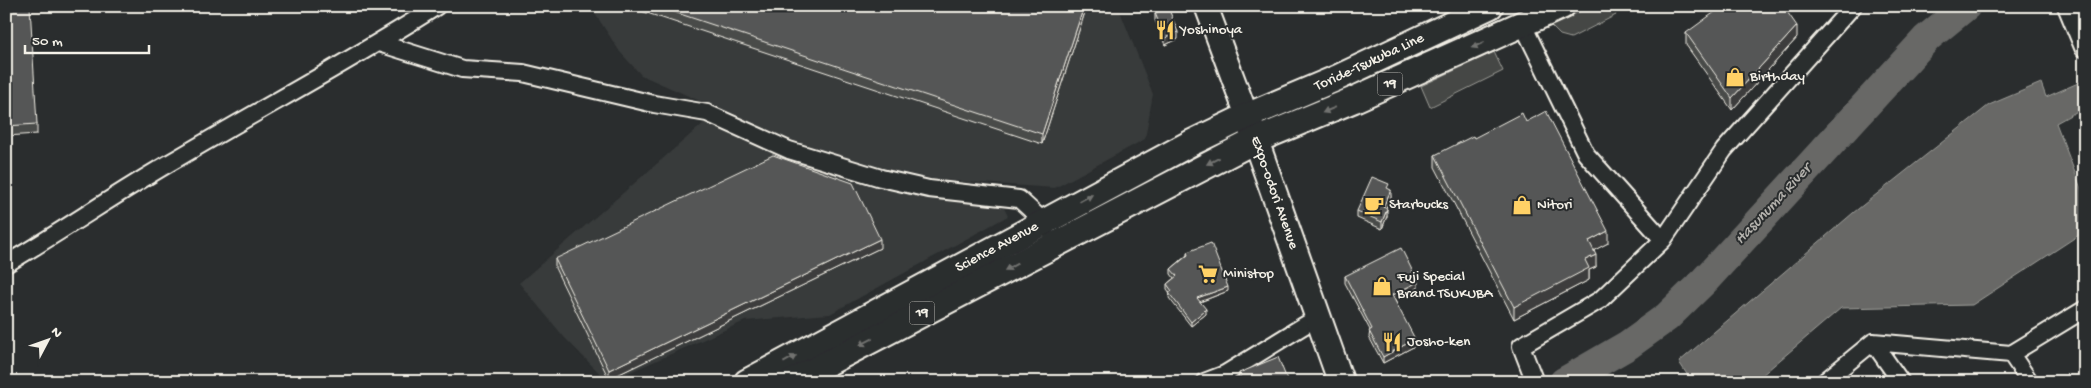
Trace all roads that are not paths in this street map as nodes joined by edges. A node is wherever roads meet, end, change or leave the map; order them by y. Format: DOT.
graph roads {
  1 [pos="437,6"];
  2 [pos="1206,6"];
  3 [pos="1490,6"];
  4 [pos="1562,6"];
  5 [pos="1853,6"];
  6 [pos="2068,6"];
  7 [pos="1523,25"];
  8 [pos="379,43"];
  9 [pos="2085,47"];
  10 [pos="1247,116"];
  11 [pos="1256,140"];
  12 [pos="1042,221"];
  13 [pos="1663,240"];
  14 [pos="1054,245"];
  15 [pos="6,264"];
  16 [pos="2085,308"];
  17 [pos="1318,317"];
  18 [pos="1873,342"];
  19 [pos="2011,354"];
  20 [pos="1533,376"];
  21 [pos="747,382"];
  22 [pos="791,382"];
  23 [pos="1204,382"];
  24 [pos="1340,382"];
  25 [pos="1824,382"];
  26 [pos="1901,382"];
  27 [pos="2030,382"];
  1 -- 8 [label="street"];
  2 -- 10 [label="main road, Expo-odori Avenue"];
  3 -- 10 [label="main road, Toride-Tsukuba Line / 19"];
  4 -- 7 [label="main road, Toride-Tsukuba Line / 19"];
  5 -- 13 [label="street"];
  6 -- 9 [label="street"];
  7 -- 11 [label="main road, Toride-Tsukuba Line / 19, one-way"];
  7 -- 13 [label="street"];
  8 -- 12 [label="street"];
  8 -- 15 [label="street"];
  10 -- 11 [label="main road, Expo-odori Avenue"];
  12 -- 10 [label="main road, Science Avenue / 19, one-way"];
  11 -- 14 [label="main road, Science Avenue / 19, one-way"];
  11 -- 17 [label="main road, Expo-odori Avenue"];
  12 -- 14 [label="street"];
  21 -- 12 [label="main road, Science Avenue / 19, one-way"];
  13 -- 20 [label="street"];
  14 -- 22 [label="main road, Science Avenue / 19, one-way"];
  16 -- 19 [label="street"];
  17 -- 23 [label="street"];
  17 -- 24 [label="main road, Expo-odori Avenue"];
  18 -- 19 [label="street"];
  18 -- 25 [label="street"];
  18 -- 26 [label="street"];
  19 -- 27 [label="street"];
}
